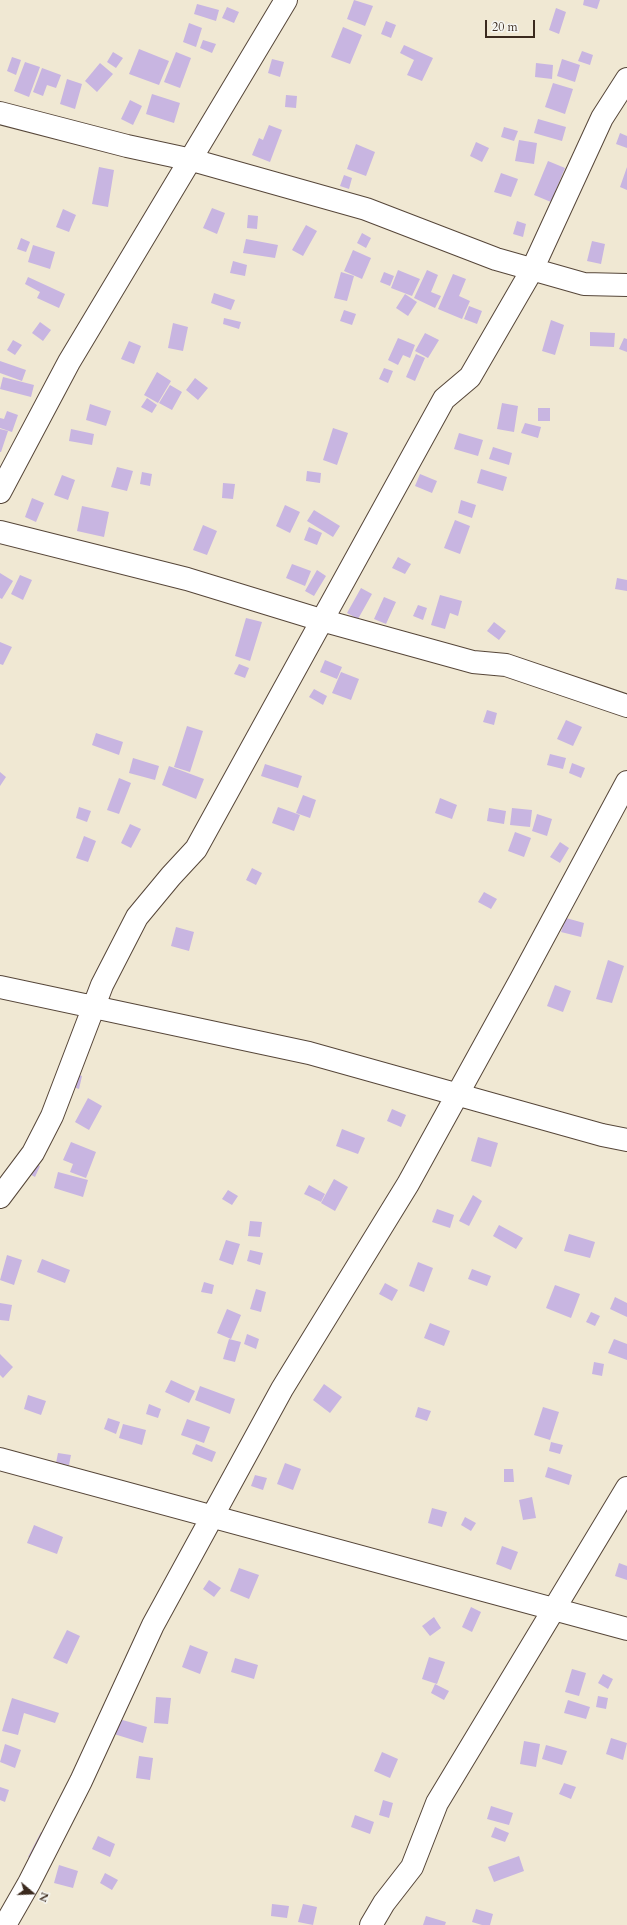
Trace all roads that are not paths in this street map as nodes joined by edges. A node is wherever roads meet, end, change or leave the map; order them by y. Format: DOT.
graph roads {
  1 [pos="286,0"];
  2 [pos="627,80"];
  3 [pos="0,113"];
  4 [pos="192,160"];
  5 [pos="532,270"];
  6 [pos="627,285"];
  7 [pos="0,492"];
  8 [pos="0,532"];
  9 [pos="321,620"];
  10 [pos="627,706"];
  11 [pos="627,782"];
  12 [pos="0,987"];
  13 [pos="93,1008"];
  14 [pos="458,1094"];
  15 [pos="627,1140"];
  16 [pos="0,1198"];
  17 [pos="0,1459"];
  18 [pos="627,1488"];
  19 [pos="212,1517"];
  20 [pos="554,1610"];
  21 [pos="627,1629"];
  22 [pos="5,1925"];
  23 [pos="371,1925"];
  1 -- 4 [label="street"];
  2 -- 5 [label="street"];
  3 -- 4 [label="street"];
  4 -- 5 [label="street"];
  4 -- 7 [label="street"];
  5 -- 6 [label="street"];
  5 -- 9 [label="street"];
  8 -- 9 [label="street"];
  9 -- 10 [label="street"];
  9 -- 13 [label="street"];
  11 -- 14 [label="street"];
  12 -- 13 [label="street"];
  13 -- 14 [label="street"];
  13 -- 16 [label="street"];
  14 -- 15 [label="street"];
  14 -- 19 [label="street"];
  17 -- 19 [label="street"];
  18 -- 20 [label="street"];
  19 -- 20 [label="street"];
  19 -- 22 [label="street"];
  20 -- 21 [label="street"];
  20 -- 23 [label="street"];
}
